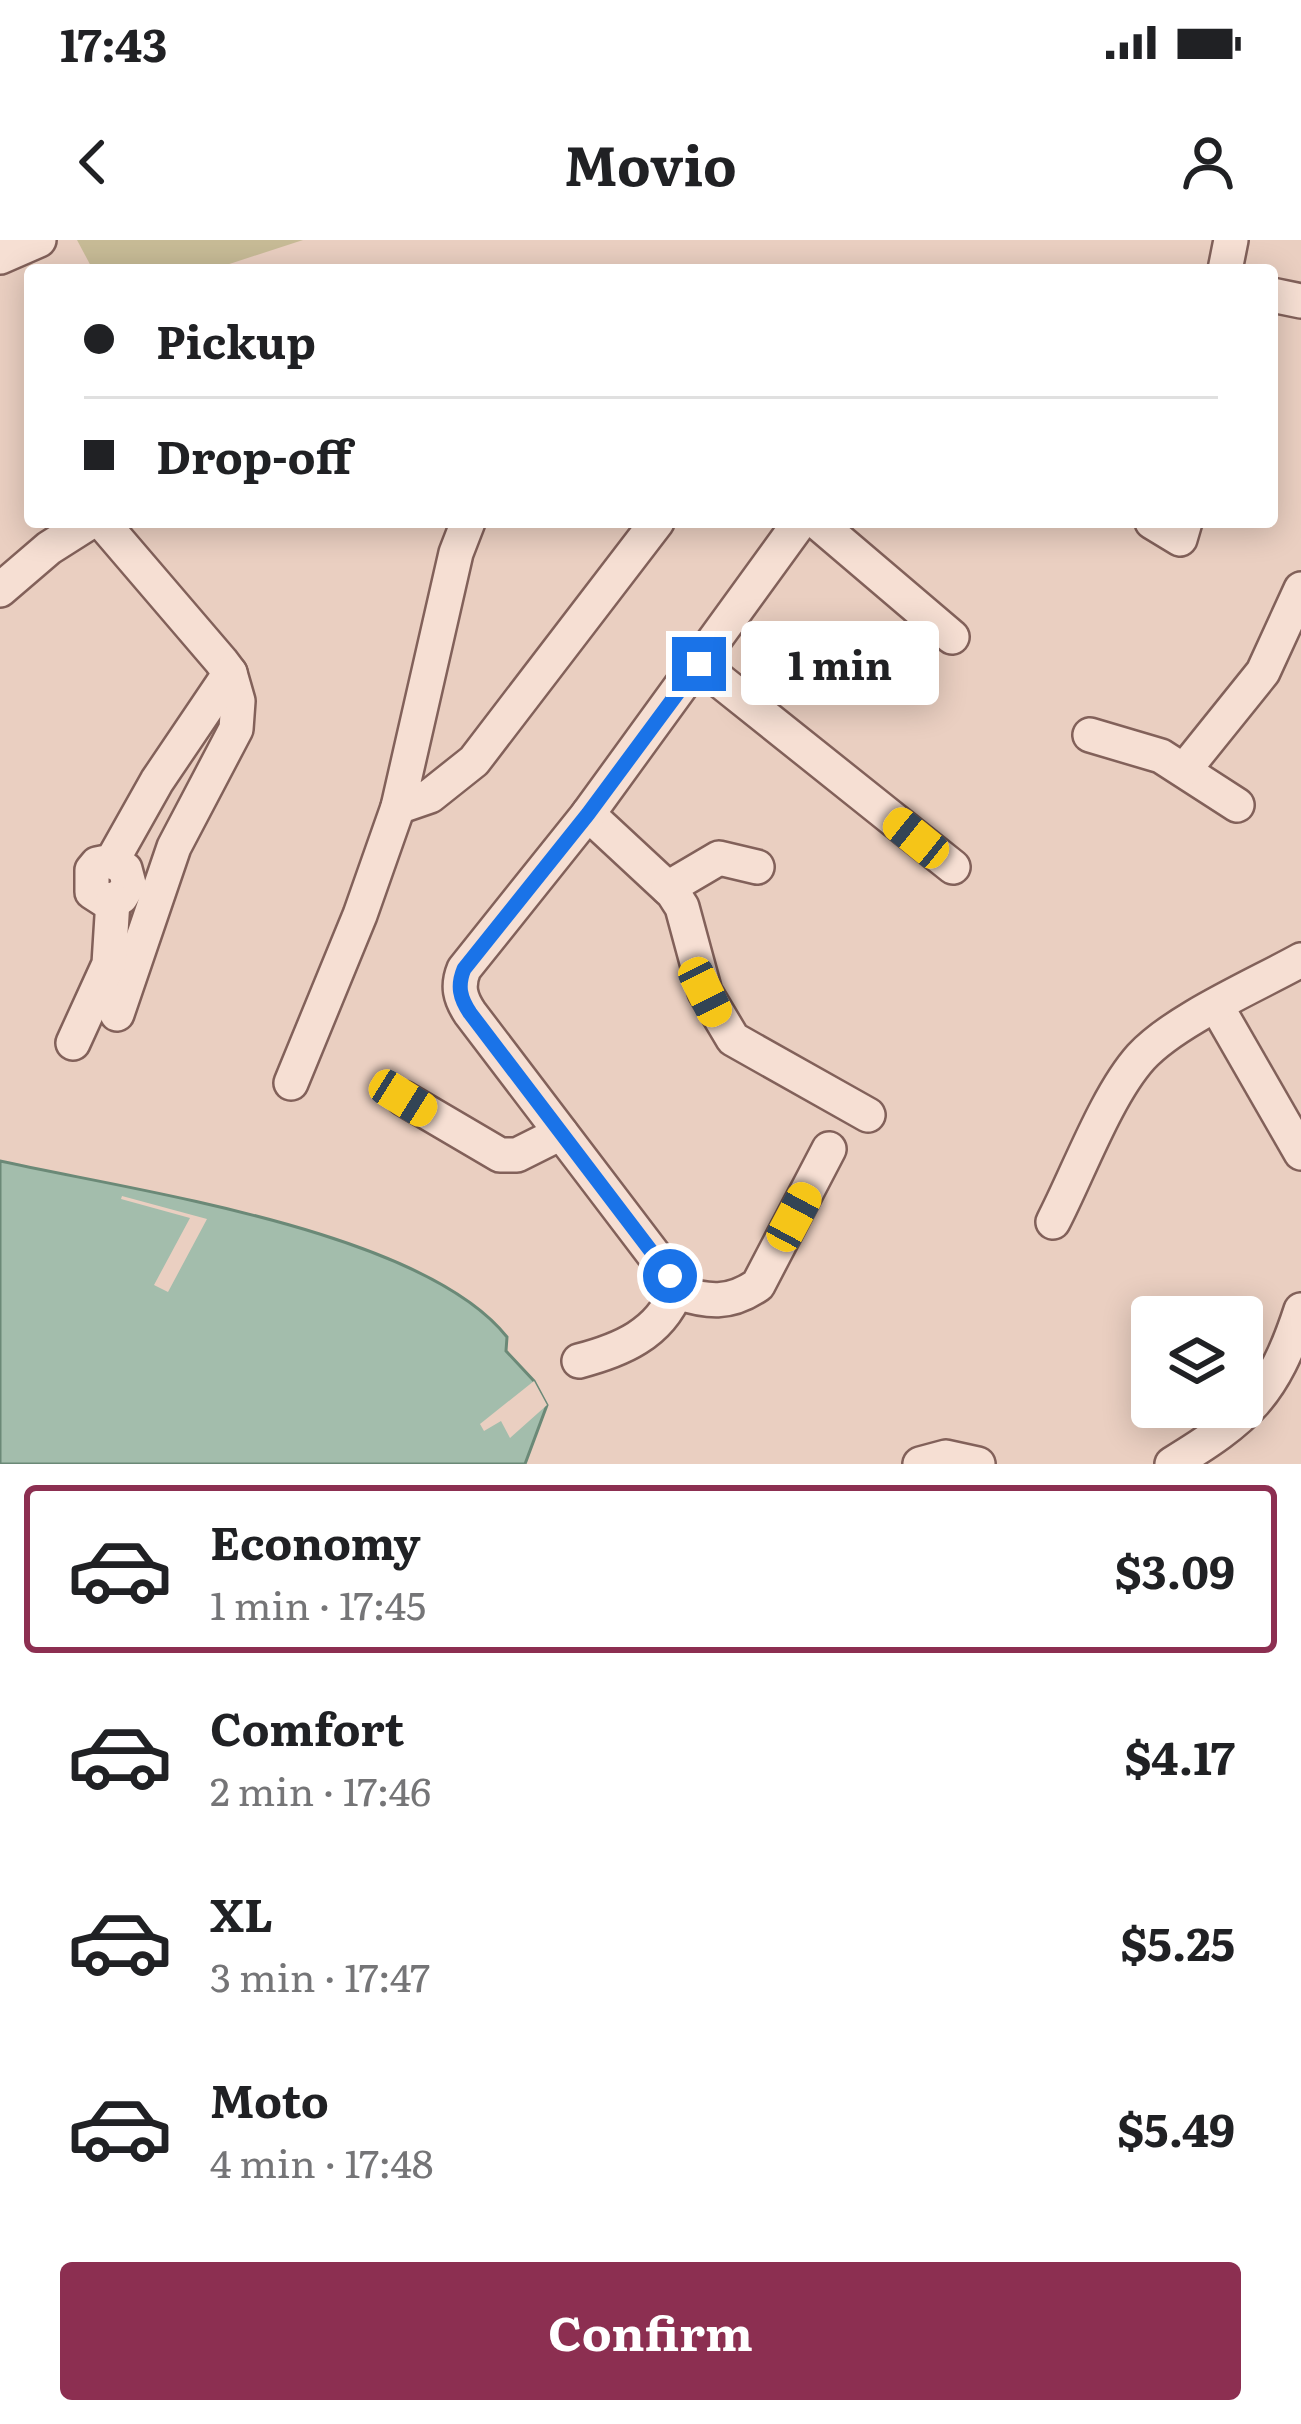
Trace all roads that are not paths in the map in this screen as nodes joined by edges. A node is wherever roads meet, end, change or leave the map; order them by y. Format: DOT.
graph roads {
  1 [pos="38,240"];
  2 [pos="0,257"];
  3 [pos="81,528"];
  4 [pos="107,528"];
  5 [pos="466,528"];
  6 [pos="652,528"];
  7 [pos="796,528"];
  8 [pos="824,528"];
  9 [pos="1162,528"];
  10 [pos="1183,528"];
  11 [pos="0,590"];
  12 [pos="1301,590"];
  13 [pos="952,637"];
  14 [pos="699,664"];
  15 [pos="230,673"];
  16 [pos="1090,735"];
  17 [pos="1185,769"];
  18 [pos="1237,805"];
  19 [pos="398,808"];
  20 [pos="588,814"];
  21 [pos="757,867"];
  22 [pos="953,867"];
  23 [pos="668,888"];
  24 [pos="1301,960"];
  25 [pos="1217,1007"];
  26 [pos="117,1014"];
  27 [pos="73,1042"];
  28 [pos="291,1083"];
  29 [pos="403,1098"];
  30 [pos="868,1115"];
  31 [pos="561,1133"];
  32 [pos="830,1149"];
  33 [pos="1301,1153"];
  34 [pos="1054,1222"];
  35 [pos="676,1292"];
  36 [pos="1301,1310"];
  37 [pos="579,1361"];
  38 [pos="920,1464"];
  39 [pos="978,1464"];
  40 [pos="1172,1464"];
  1 -- 2 [label="street"];
  3 -- 11 [label="street"];
  4 -- 15 [label="street"];
  5 -- 19 [label="street"];
  6 -- 19 [label="street"];
  7 -- 14 [label="street"];
  8 -- 13 [label="street"];
  9 -- 10 [label="street"];
  12 -- 17 [label="street"];
  14 -- 20 [label="street"];
  14 -- 22 [label="street"];
  15 -- 26 [label="street"];
  15 -- 27 [label="street"];
  16 -- 17 [label="street"];
  17 -- 18 [label="street"];
  19 -- 28 [label="street"];
  20 -- 23 [label="street"];
  20 -- 31 [label="street"];
  21 -- 23 [label="street"];
  23 -- 30 [label="street"];
  24 -- 25 [label="street"];
  25 -- 33 [label="street"];
  25 -- 34 [label="street"];
  29 -- 31 [label="street"];
  31 -- 35 [label="street"];
  32 -- 35 [label="street"];
  35 -- 37 [label="street"];
  36 -- 40 [label="street"];
  38 -- 39 [label="street"];
}
